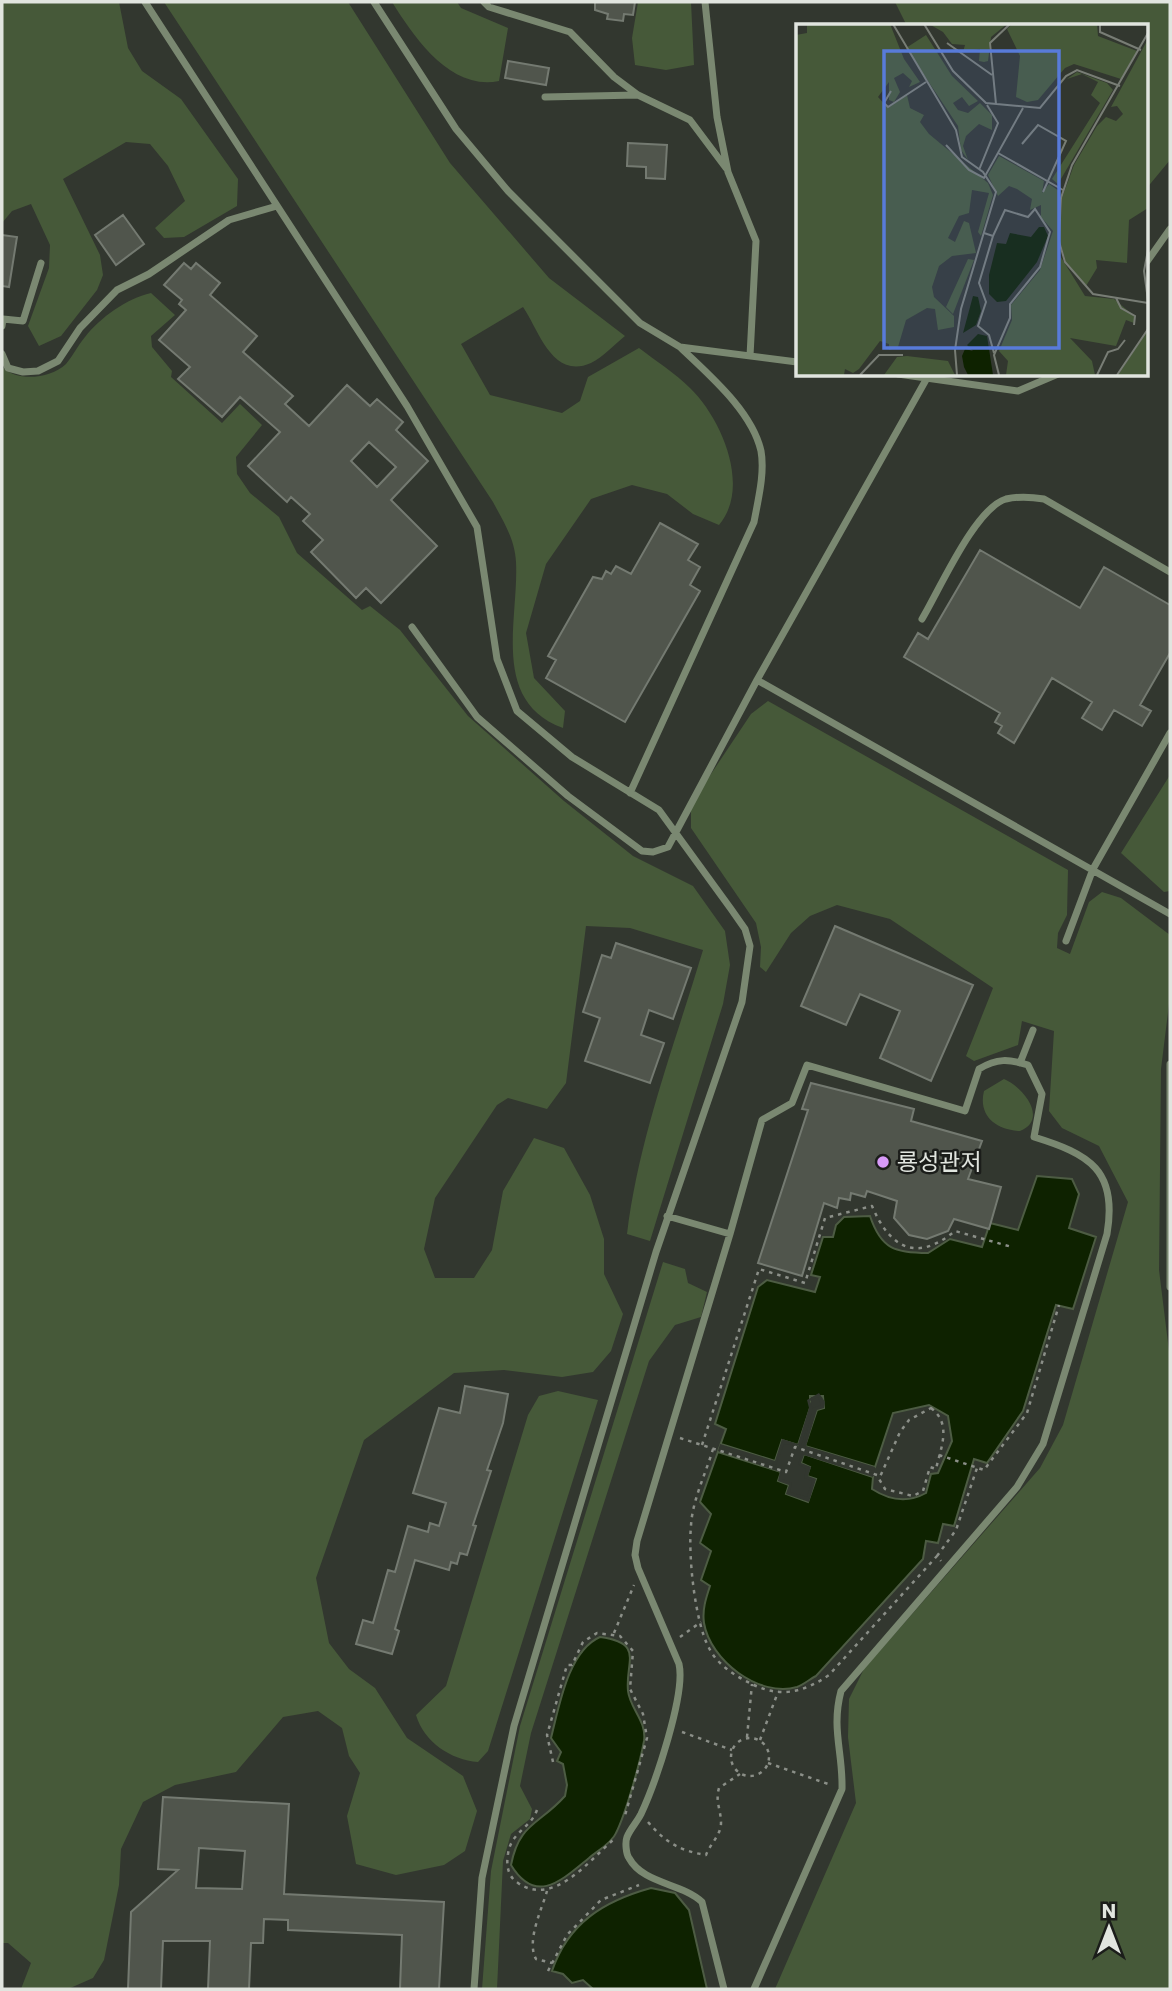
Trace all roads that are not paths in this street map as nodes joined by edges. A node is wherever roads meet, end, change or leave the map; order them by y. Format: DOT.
graph roads {
  1 [pos="145,2"];
  2 [pos="374,2"];
  3 [pos="484,2"];
  4 [pos="705,2"];
  5 [pos="638,95"];
  6 [pos="545,97"];
  7 [pos="728,172"];
  8 [pos="277,206"];
  9 [pos="1170,229"];
  10 [pos="1148,259"];
  11 [pos="41,263"];
  12 [pos="2,321"];
  13 [pos="680,347"];
  14 [pos="2,354"];
  15 [pos="750,356"];
  16 [pos="796,362"];
  17 [pos="912,376"];
  18 [pos="1053,376"];
  19 [pos="927,378"];
  20 [pos="1170,572"];
  21 [pos="922,620"];
  22 [pos="412,626"];
  23 [pos="757,680"];
  24 [pos="1170,733"];
  25 [pos="630,793"];
  26 [pos="675,836"];
  27 [pos="1093,869"];
  28 [pos="1170,914"];
  29 [pos="1066,941"];
  30 [pos="1032,1030"];
  31 [pos="1020,1063"];
  32 [pos="1170,1064"];
  33 [pos="667,1216"];
  34 [pos="730,1234"];
  35 [pos="1170,1287"];
  36 [pos="474,1989"];
  37 [pos="724,1989"];
  38 [pos="754,1989"];
  1 -- 8 [label="lane"];
  2 -- 13 [label="lane"];
  3 -- 5 [label="lane"];
  4 -- 7 [label="lane"];
  5 -- 6 [label="lane"];
  5 -- 7 [label="lane"];
  7 -- 15 [label="lane"];
  8 -- 14 [label="lane"];
  8 -- 25 [label="lane"];
  9 -- 10 [label="lane"];
  11 -- 12 [label="lane"];
  13 -- 15 [label="lane"];
  13 -- 25 [label="lane"];
  15 -- 16 [label="lane"];
  17 -- 19 [label="lane"];
  18 -- 19 [label="lane"];
  19 -- 23 [label="lane"];
  20 -- 21 [label="lane"];
  22 -- 26 [label="lane"];
  23 -- 26 [label="lane"];
  23 -- 27 [label="lane"];
  24 -- 27 [label="lane"];
  25 -- 26 [label="lane"];
  26 -- 33 [label="lane"];
  27 -- 28 [label="lane"];
  27 -- 29 [label="lane"];
  30 -- 31 [label="lane"];
  31 -- 34 [label="lane"];
  31 -- 38 [label="lane"];
  32 -- 35 [label="lane"];
  33 -- 34 [label="lane"];
  33 -- 36 [label="lane"];
  34 -- 37 [label="lane"];
}
